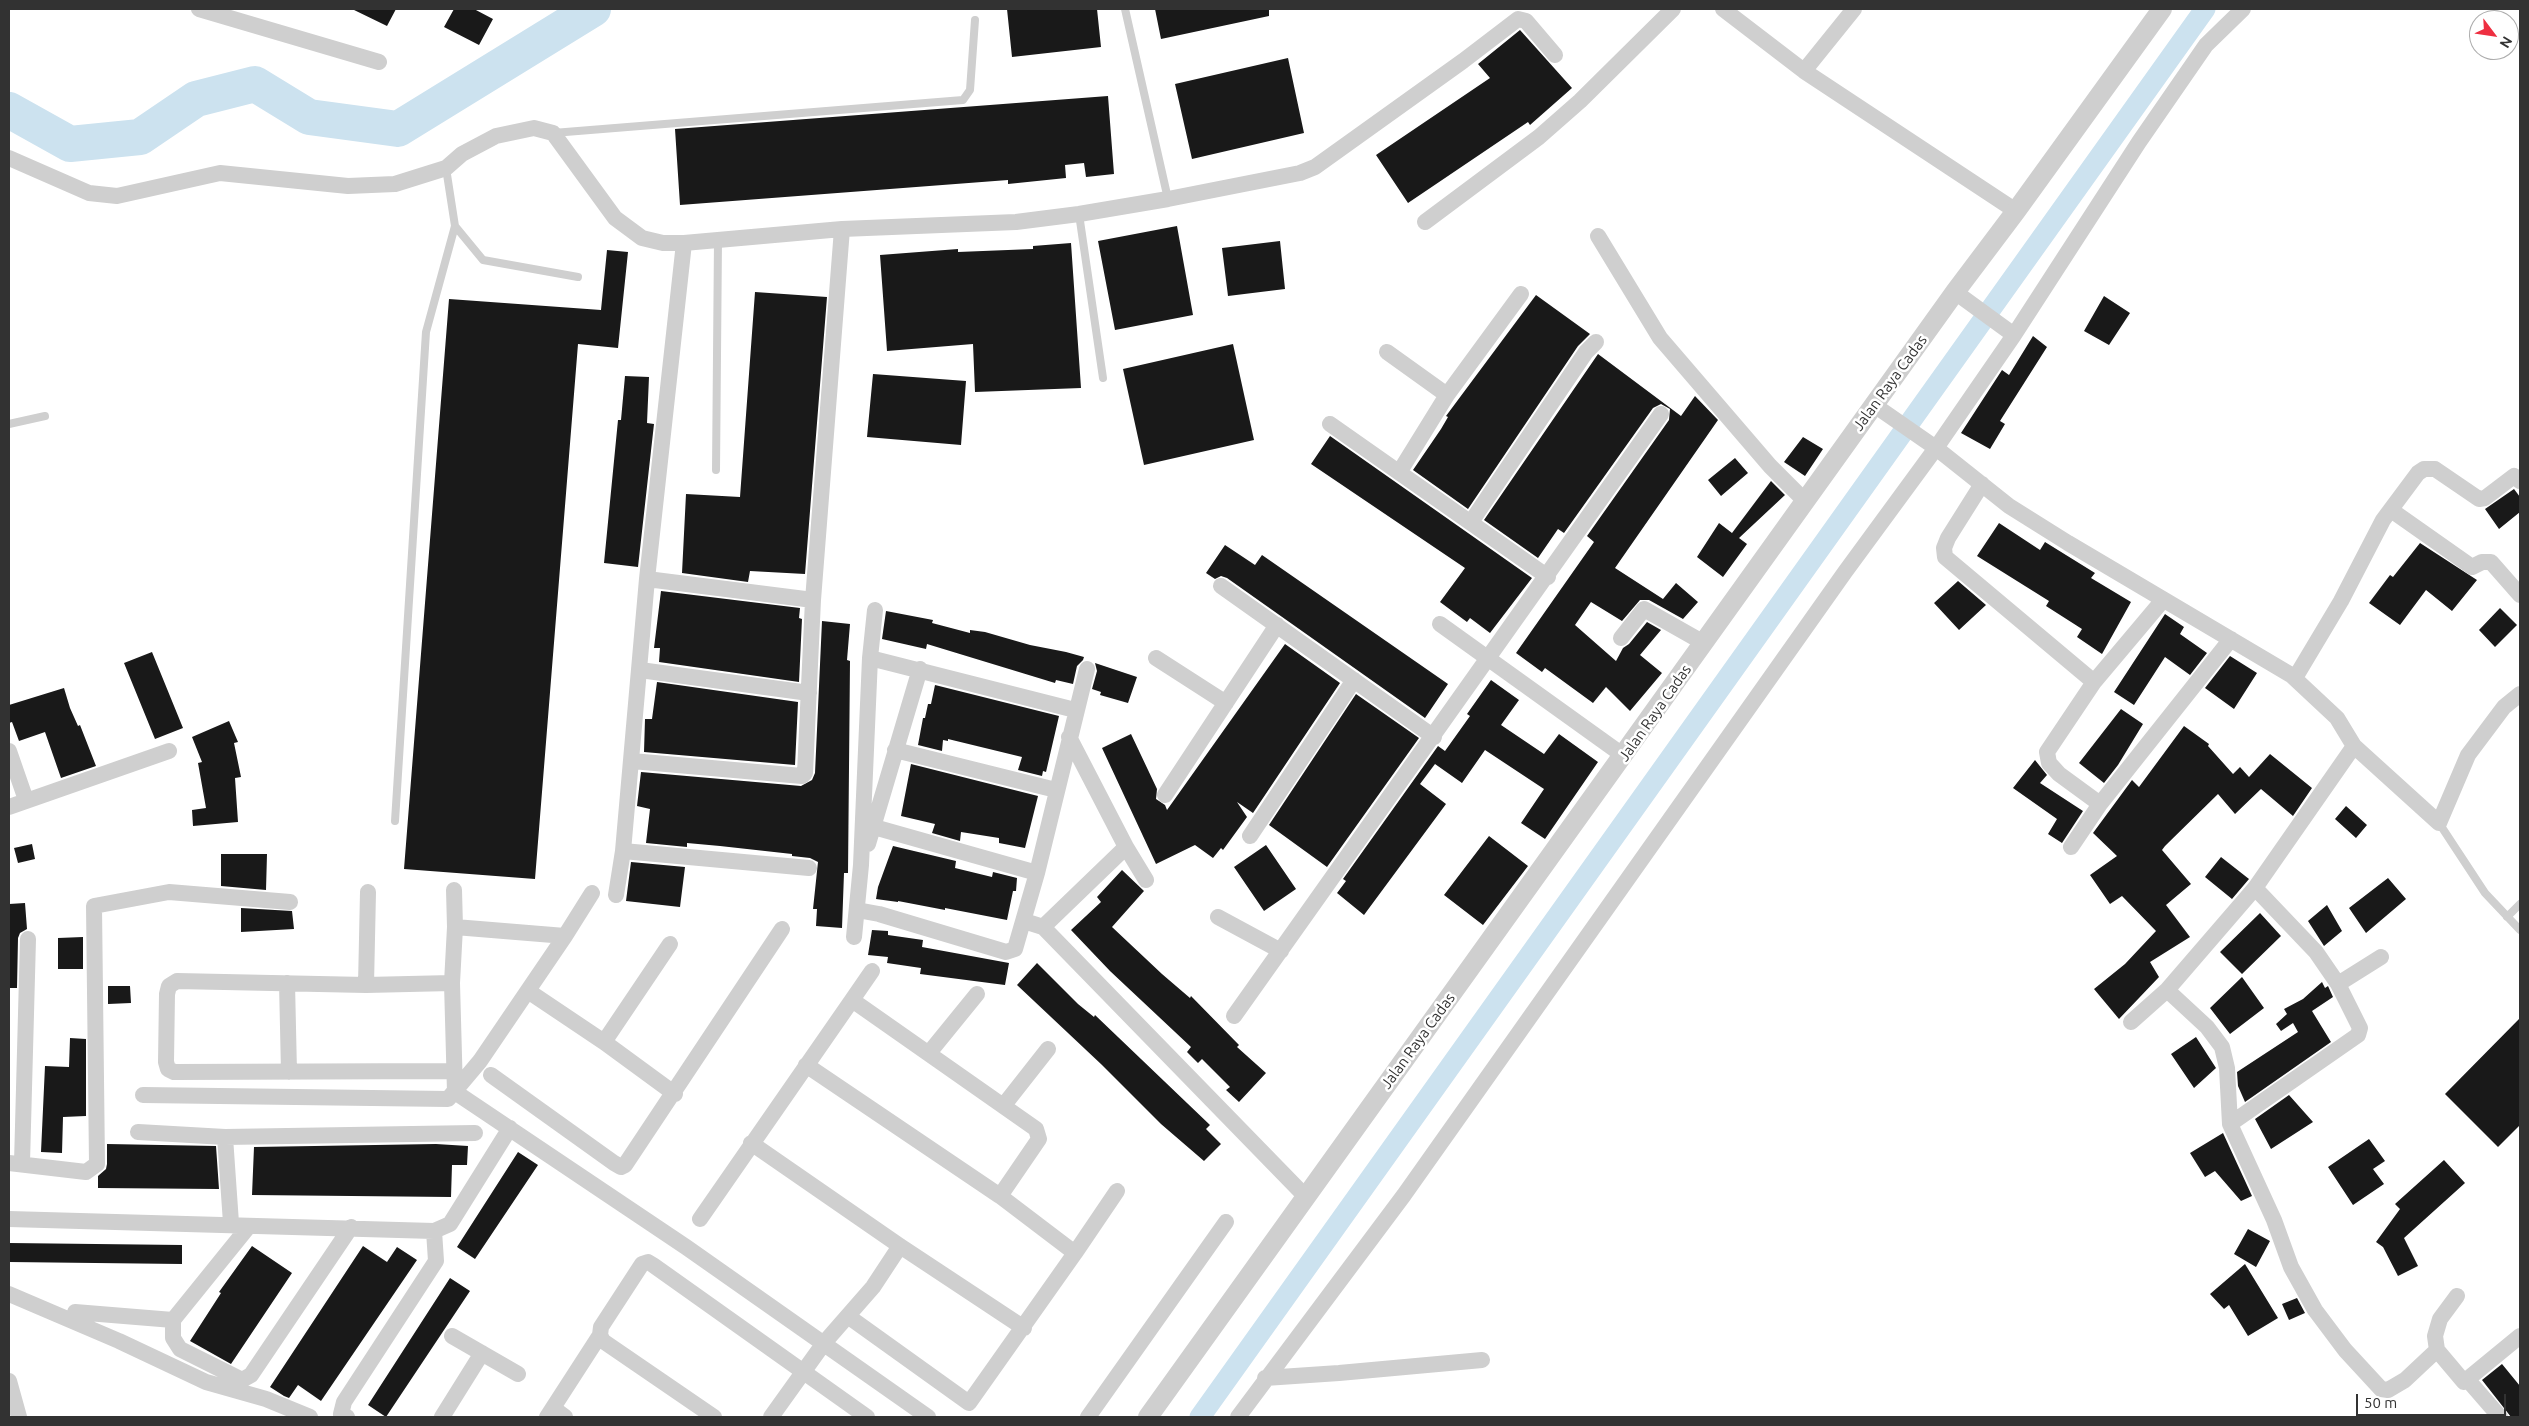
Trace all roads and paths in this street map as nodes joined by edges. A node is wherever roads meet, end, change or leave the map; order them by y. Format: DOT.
graph roads {
  1 [pos="199,9"];
  2 [pos="1124,9"];
  3 [pos="1673,9"];
  4 [pos="1723,9"];
  5 [pos="1854,9"];
  6 [pos="2162,9"];
  7 [pos="2243,9"];
  8 [pos="975,20"];
  9 [pos="1555,55"];
  10 [pos="379,62"];
  11 [pos="1804,72"];
  12 [pos="553,133"];
  13 [pos="9,158"];
  14 [pos="446,168"];
  15 [pos="1168,198"];
  16 [pos="2016,211"];
  17 [pos="1079,214"];
  18 [pos="1425,222"];
  19 [pos="455,226"];
  20 [pos="842,229"];
  21 [pos="1598,236"];
  22 [pos="718,240"];
  23 [pos="684,243"];
  24 [pos="578,277"];
  25 [pos="1521,294"];
  26 [pos="1959,294"];
  27 [pos="2012,334"];
  28 [pos="1596,342"];
  29 [pos="1387,352"];
  30 [pos="1103,378"];
  31 [pos="1447,395"];
  32 [pos="1877,407"];
  33 [pos="1661,414"];
  34 [pos="45,416"];
  35 [pos="9,424"];
  36 [pos="1330,424"];
  37 [pos="1934,447"];
  38 [pos="716,470"];
  39 [pos="1400,470"];
  40 [pos="2520,482"];
  41 [pos="1982,484"];
  42 [pos="1805,501"];
  43 [pos="2391,510"];
  44 [pos="1471,522"];
  45 [pos="1548,576"];
  46 [pos="646,579"];
  47 [pos="1221,586"];
  48 [pos="2520,595"];
  49 [pos="813,600"];
  50 [pos="2164,600"];
  51 [pos="875,610"];
  52 [pos="1440,624"];
  53 [pos="1277,625"];
  54 [pos="1621,638"];
  55 [pos="2231,639"];
  56 [pos="1704,644"];
  57 [pos="870,658"];
  58 [pos="1156,658"];
  59 [pos="1489,658"];
  60 [pos="920,669"];
  61 [pos="1087,669"];
  62 [pos="640,670"];
  63 [pos="2295,678"];
  64 [pos="1354,680"];
  65 [pos="2094,682"];
  66 [pos="808,693"];
  67 [pos="2520,694"];
  68 [pos="1226,704"];
  69 [pos="1075,710"];
  70 [pos="1434,736"];
  71 [pos="1069,737"];
  72 [pos="2354,746"];
  73 [pos="895,750"];
  74 [pos="9,751"];
  75 [pos="169,751"];
  76 [pos="1624,756"];
  77 [pos="632,761"];
  78 [pos="1056,790"];
  79 [pos="1164,795"];
  80 [pos="26,800"];
  81 [pos="2100,804"];
  82 [pos="9,807"];
  83 [pos="395,822"];
  84 [pos="2439,823"];
  85 [pos="874,827"];
  86 [pos="1250,836"];
  87 [pos="1126,847"];
  88 [pos="2071,847"];
  89 [pos="623,851"];
  90 [pos="861,865"];
  91 [pos="809,868"];
  92 [pos="1036,874"];
  93 [pos="1146,880"];
  94 [pos="2255,888"];
  95 [pos="454,890"];
  96 [pos="368,892"];
  97 [pos="592,893"];
  98 [pos="616,894"];
  99 [pos="290,902"];
  100 [pos="2520,904"];
  101 [pos="857,910"];
  102 [pos="1218,917"];
  103 [pos="2507,917"];
  104 [pos="1024,921"];
  105 [pos="456,927"];
  106 [pos="1043,927"];
  107 [pos="782,930"];
  108 [pos="2520,930"];
  109 [pos="565,936"];
  110 [pos="854,937"];
  111 [pos="28,939"];
  112 [pos="670,944"];
  113 [pos="1281,951"];
  114 [pos="2381,957"];
  115 [pos="872,971"];
  116 [pos="452,982"];
  117 [pos="287,983"];
  118 [pos="2338,984"];
  119 [pos="366,985"];
  120 [pos="2167,990"];
  121 [pos="528,991"];
  122 [pos="977,994"];
  123 [pos="852,1000"];
  124 [pos="1234,1016"];
  125 [pos="2131,1022"];
  126 [pos="604,1042"];
  127 [pos="1048,1048"];
  128 [pos="929,1053"];
  129 [pos="806,1065"];
  130 [pos="453,1071"];
  131 [pos="288,1072"];
  132 [pos="491,1075"];
  133 [pos="455,1092"];
  134 [pos="675,1094"];
  135 [pos="143,1095"];
  136 [pos="1004,1105"];
  137 [pos="2230,1124"];
  138 [pos="510,1128"];
  139 [pos="138,1132"];
  140 [pos="475,1133"];
  141 [pos="225,1137"];
  142 [pos="751,1143"];
  143 [pos="16,1163"];
  144 [pos="1117,1191"];
  145 [pos="1000,1196"];
  146 [pos="1305,1196"];
  147 [pos="9,1219"];
  148 [pos="700,1219"];
  149 [pos="1226,1222"];
  150 [pos="230,1223"];
  151 [pos="248,1226"];
  152 [pos="351,1227"];
  153 [pos="434,1231"];
  154 [pos="900,1246"];
  155 [pos="1075,1253"];
  156 [pos="9,1294"];
  157 [pos="2457,1296"];
  158 [pos="76,1312"];
  159 [pos="849,1317"];
  160 [pos="173,1320"];
  161 [pos="1024,1328"];
  162 [pos="600,1335"];
  163 [pos="452,1336"];
  164 [pos="2520,1336"];
  165 [pos="824,1343"];
  166 [pos="2437,1350"];
  167 [pos="482,1353"];
  168 [pos="1482,1360"];
  169 [pos="803,1371"];
  170 [pos="518,1374"];
  171 [pos="1265,1378"];
  172 [pos="2467,1379"];
  173 [pos="9,1381"];
  174 [pos="555,1414"];
  175 [pos="19,1417"];
  176 [pos="310,1417"];
  177 [pos="347,1417"];
  178 [pos="442,1417"];
  179 [pos="714,1417"];
  180 [pos="771,1417"];
  181 [pos="867,1417"];
  182 [pos="928,1417"];
  183 [pos="1088,1417"];
  184 [pos="1148,1417"];
  185 [pos="1238,1417"];
  186 [pos="2500,1417"];
  1 -- 10 [label="street"];
  2 -- 15 [label="lane"];
  3 -- 18 [label="street"];
  4 -- 11 [label="street"];
  5 -- 11 [label="street"];
  6 -- 16 [label="street, Jalan Raya Cadas"];
  7 -- 27 [label="street"];
  8 -- 12 [label="lane"];
  9 -- 15 [label="street"];
  11 -- 16 [label="street"];
  12 -- 14 [label="street"];
  12 -- 23 [label="street"];
  13 -- 14 [label="street"];
  14 -- 19 [label="lane"];
  15 -- 17 [label="street"];
  16 -- 26 [label="street, Jalan Raya Cadas"];
  17 -- 20 [label="street"];
  17 -- 30 [label="lane"];
  19 -- 24 [label="lane"];
  19 -- 83 [label="lane"];
  20 -- 22 [label="street"];
  20 -- 49 [label="street"];
  21 -- 42 [label="street"];
  22 -- 23 [label="street"];
  22 -- 38 [label="lane"];
  23 -- 46 [label="street"];
  25 -- 31 [label="street"];
  26 -- 27 [label="street"];
  26 -- 32 [label="street, Jalan Raya Cadas"];
  27 -- 37 [label="street"];
  28 -- 44 [label="street"];
  29 -- 31 [label="street"];
  31 -- 39 [label="street"];
  32 -- 37 [label="street"];
  32 -- 42 [label="street, Jalan Raya Cadas"];
  33 -- 45 [label="street"];
  34 -- 35 [label="lane"];
  36 -- 39 [label="street"];
  37 -- 41 [label="street"];
  37 -- 171 [label="street"];
  39 -- 44 [label="street"];
  40 -- 43 [label="street"];
  41 -- 50 [label="street"];
  41 -- 65 [label="street"];
  42 -- 56 [label="street, Jalan Raya Cadas"];
  43 -- 48 [label="street"];
  43 -- 63 [label="street"];
  44 -- 45 [label="street"];
  45 -- 59 [label="street"];
  46 -- 49 [label="street"];
  46 -- 62 [label="street"];
  47 -- 53 [label="street"];
  49 -- 66 [label="street"];
  50 -- 55 [label="street"];
  50 -- 65 [label="street"];
  51 -- 57 [label="street"];
  52 -- 59 [label="street"];
  53 -- 64 [label="street"];
  53 -- 68 [label="street"];
  54 -- 56 [label="street"];
  55 -- 63 [label="street"];
  55 -- 81 [label="street"];
  56 -- 76 [label="street, Jalan Raya Cadas"];
  57 -- 60 [label="street"];
  57 -- 90 [label="street"];
  58 -- 68 [label="street"];
  59 -- 70 [label="street"];
  59 -- 76 [label="street"];
  60 -- 69 [label="street"];
  60 -- 73 [label="street"];
  61 -- 69 [label="street"];
  62 -- 66 [label="street"];
  62 -- 77 [label="street"];
  63 -- 72 [label="street"];
  64 -- 70 [label="street"];
  64 -- 86 [label="street"];
  65 -- 81 [label="street"];
  66 -- 77 [label="street"];
  67 -- 84 [label="street"];
  68 -- 79 [label="street"];
  69 -- 71 [label="street"];
  70 -- 113 [label="street"];
  71 -- 78 [label="street"];
  71 -- 87 [label="street"];
  72 -- 84 [label="street"];
  72 -- 94 [label="street"];
  73 -- 78 [label="street"];
  73 -- 85 [label="street"];
  74 -- 80 [label="street"];
  75 -- 80 [label="street"];
  76 -- 146 [label="street, Jalan Raya Cadas"];
  77 -- 89 [label="street"];
  78 -- 92 [label="street"];
  80 -- 82 [label="street"];
  81 -- 88 [label="street"];
  84 -- 103 [label="lane"];
  85 -- 90 [label="street"];
  85 -- 92 [label="street"];
  87 -- 93 [label="street"];
  87 -- 106 [label="street"];
  89 -- 91 [label="street"];
  89 -- 98 [label="street"];
  90 -- 101 [label="street"];
  92 -- 104 [label="street"];
  94 -- 118 [label="street"];
  94 -- 120 [label="street"];
  95 -- 105 [label="street"];
  96 -- 119 [label="street"];
  97 -- 109 [label="street"];
  99 -- 143 [label="street"];
  100 -- 103 [label="lane"];
  101 -- 104 [label="street"];
  101 -- 110 [label="street"];
  102 -- 113 [label="street"];
  103 -- 108 [label="lane"];
  104 -- 106 [label="street"];
  105 -- 109 [label="street"];
  105 -- 116 [label="street"];
  106 -- 146 [label="street"];
  107 -- 134 [label="street"];
  109 -- 121 [label="street"];
  111 -- 143 [label="street"];
  112 -- 126 [label="street"];
  113 -- 124 [label="street"];
  114 -- 118 [label="street"];
  115 -- 123 [label="street"];
  116 -- 119 [label="street"];
  116 -- 130 [label="street"];
  117 -- 119 [label="street"];
  117 -- 131 [label="street"];
  117 -- 131 [label="street"];
  118 -- 137 [label="street"];
  120 -- 125 [label="street"];
  120 -- 137 [label="street"];
  121 -- 126 [label="street"];
  121 -- 133 [label="street"];
  122 -- 128 [label="street"];
  123 -- 128 [label="street"];
  123 -- 129 [label="street"];
  126 -- 134 [label="street"];
  127 -- 136 [label="street"];
  128 -- 136 [label="street"];
  129 -- 142 [label="street"];
  129 -- 145 [label="street"];
  130 -- 131 [label="street"];
  130 -- 133 [label="street"];
  132 -- 134 [label="street"];
  133 -- 135 [label="street"];
  133 -- 138 [label="street"];
  136 -- 145 [label="street"];
  137 -- 166 [label="street"];
  138 -- 153 [label="street"];
  138 -- 165 [label="street"];
  139 -- 141 [label="street"];
  140 -- 141 [label="street"];
  141 -- 150 [label="street"];
  142 -- 148 [label="street"];
  142 -- 154 [label="street"];
  144 -- 155 [label="street"];
  145 -- 155 [label="street"];
  146 -- 184 [label="street, Jalan Raya Cadas"];
  147 -- 150 [label="street"];
  149 -- 183 [label="street"];
  150 -- 151 [label="street"];
  151 -- 152 [label="street"];
  151 -- 160 [label="street"];
  152 -- 153 [label="street"];
  152 -- 160 [label="street"];
  153 -- 177 [label="street"];
  154 -- 159 [label="street"];
  154 -- 161 [label="street"];
  155 -- 161 [label="street"];
  156 -- 176 [label="street"];
  157 -- 166 [label="street"];
  158 -- 160 [label="street"];
  159 -- 161 [label="street"];
  159 -- 165 [label="street"];
  162 -- 169 [label="street"];
  162 -- 174 [label="street"];
  162 -- 179 [label="street"];
  163 -- 167 [label="street"];
  164 -- 172 [label="street"];
  165 -- 169 [label="street"];
  165 -- 182 [label="street"];
  166 -- 172 [label="street"];
  167 -- 170 [label="street"];
  167 -- 178 [label="street"];
  168 -- 171 [label="street"];
  169 -- 180 [label="street"];
  169 -- 181 [label="street"];
  171 -- 185 [label="street"];
  172 -- 186 [label="street"];
  173 -- 175 [label="street"];
}
